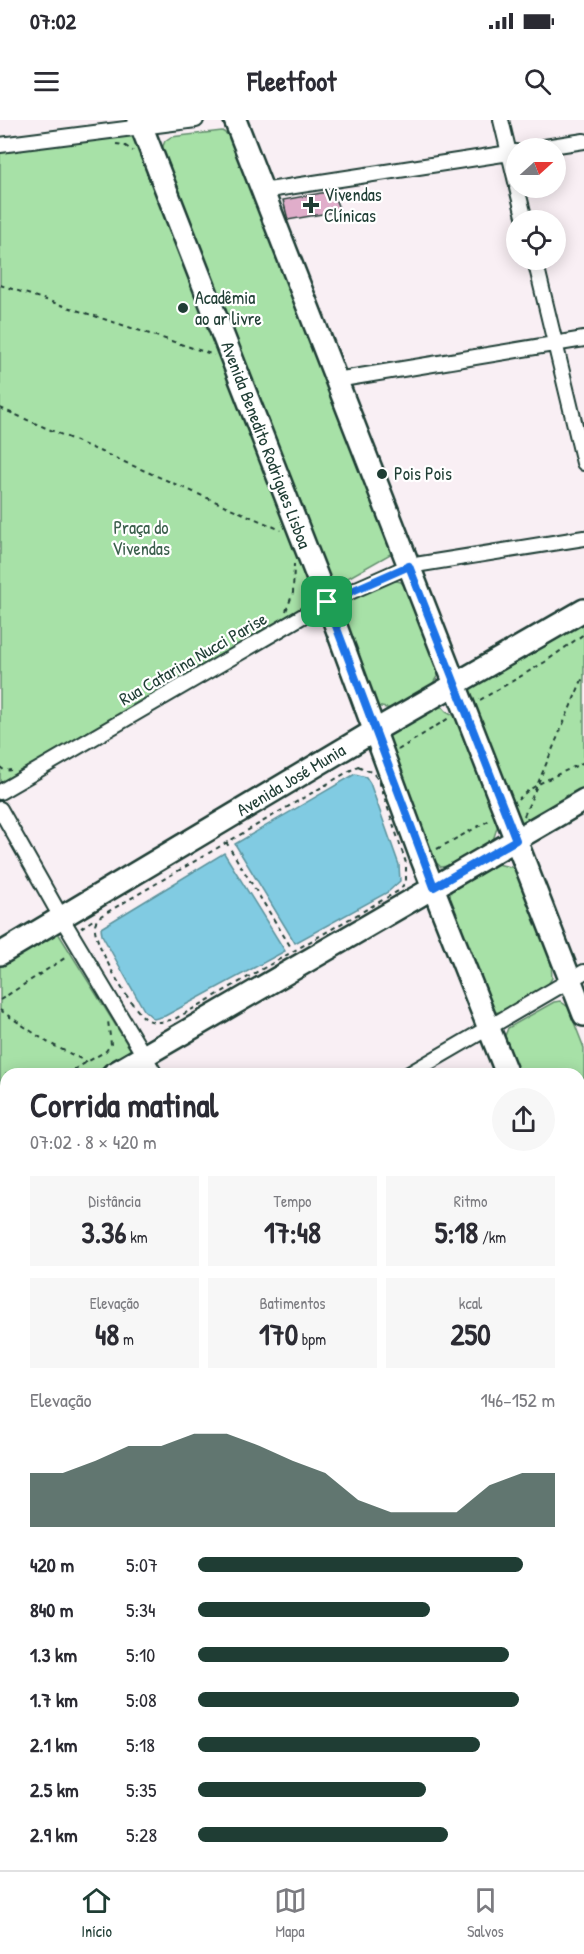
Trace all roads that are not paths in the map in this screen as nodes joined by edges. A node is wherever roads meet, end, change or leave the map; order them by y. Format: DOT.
graph roads {
  1 [pos="196,120"];
  2 [pos="235,120"];
  3 [pos="501,120"];
  4 [pos="141,123"];
  5 [pos="507,138"];
  6 [pos="584,141"];
  7 [pos="566,144"];
  8 [pos="0,145"];
  9 [pos="506,153"];
  10 [pos="262,191"];
  11 [pos="537,270"];
  12 [pos="584,339"];
  13 [pos="555,344"];
  14 [pos="336,380"];
  15 [pos="584,463"];
  16 [pos="584,538"];
  17 [pos="409,566"];
  18 [pos="327,602"];
  19 [pos="584,610"];
  20 [pos="455,684"];
  21 [pos="374,730"];
  22 [pos="0,792"];
  23 [pos="584,800"];
  24 [pos="0,809"];
  25 [pos="516,840"];
  26 [pos="434,887"];
  27 [pos="61,917"];
  28 [pos="0,954"];
  29 [pos="577,975"];
  30 [pos="584,1015"];
  31 [pos="488,1026"];
  32 [pos="144,1055"];
  33 [pos="123,1068"];
  34 [pos="151,1068"];
  35 [pos="419,1068"];
  36 [pos="505,1068"];
  1 -- 4 [label="street"];
  2 -- 10 [label="main road"];
  3 -- 5 [label="street"];
  4 -- 8 [label="street"];
  4 -- 18 [label="main road, Avenida Benedito Rodrigues Lisboa"];
  6 -- 7 [label="street"];
  9 -- 10 [label="street"];
  10 -- 14 [label="main road"];
  11 -- 13 [label="street"];
  12 -- 13 [label="street"];
  13 -- 14 [label="street"];
  13 -- 15 [label="street"];
  14 -- 17 [label="main road"];
  16 -- 17 [label="street, Rua Catarina Nucci Parise"];
  17 -- 18 [label="street, Rua Catarina Nucci Parise"];
  17 -- 20 [label="main road"];
  18 -- 21 [label="main road, Avenida Benedito Rodrigues Lisboa"];
  18 -- 22 [label="street, Rua Catarina Nucci Parise"];
  19 -- 20 [label="main road, Avenida José Munia"];
  20 -- 21 [label="main road, Avenida José Munia"];
  20 -- 25 [label="main road"];
  21 -- 26 [label="main road, Avenida Benedito Rodrigues Lisboa"];
  21 -- 27 [label="main road, Avenida José Munia"];
  23 -- 25 [label="main road"];
  24 -- 27 [label="street"];
  25 -- 26 [label="main road"];
  25 -- 29 [label="main road"];
  26 -- 31 [label="main road, Avenida Benedito Rodrigues Lisboa"];
  26 -- 32 [label="main road"];
  27 -- 28 [label="main road, Avenida José Munia"];
  27 -- 32 [label="street"];
  29 -- 30 [label="main road"];
  29 -- 31 [label="street"];
  31 -- 35 [label="street"];
  31 -- 36 [label="main road, Avenida Benedito Rodrigues Lisboa"];
  32 -- 33 [label="main road"];
  32 -- 34 [label="street"];
}
